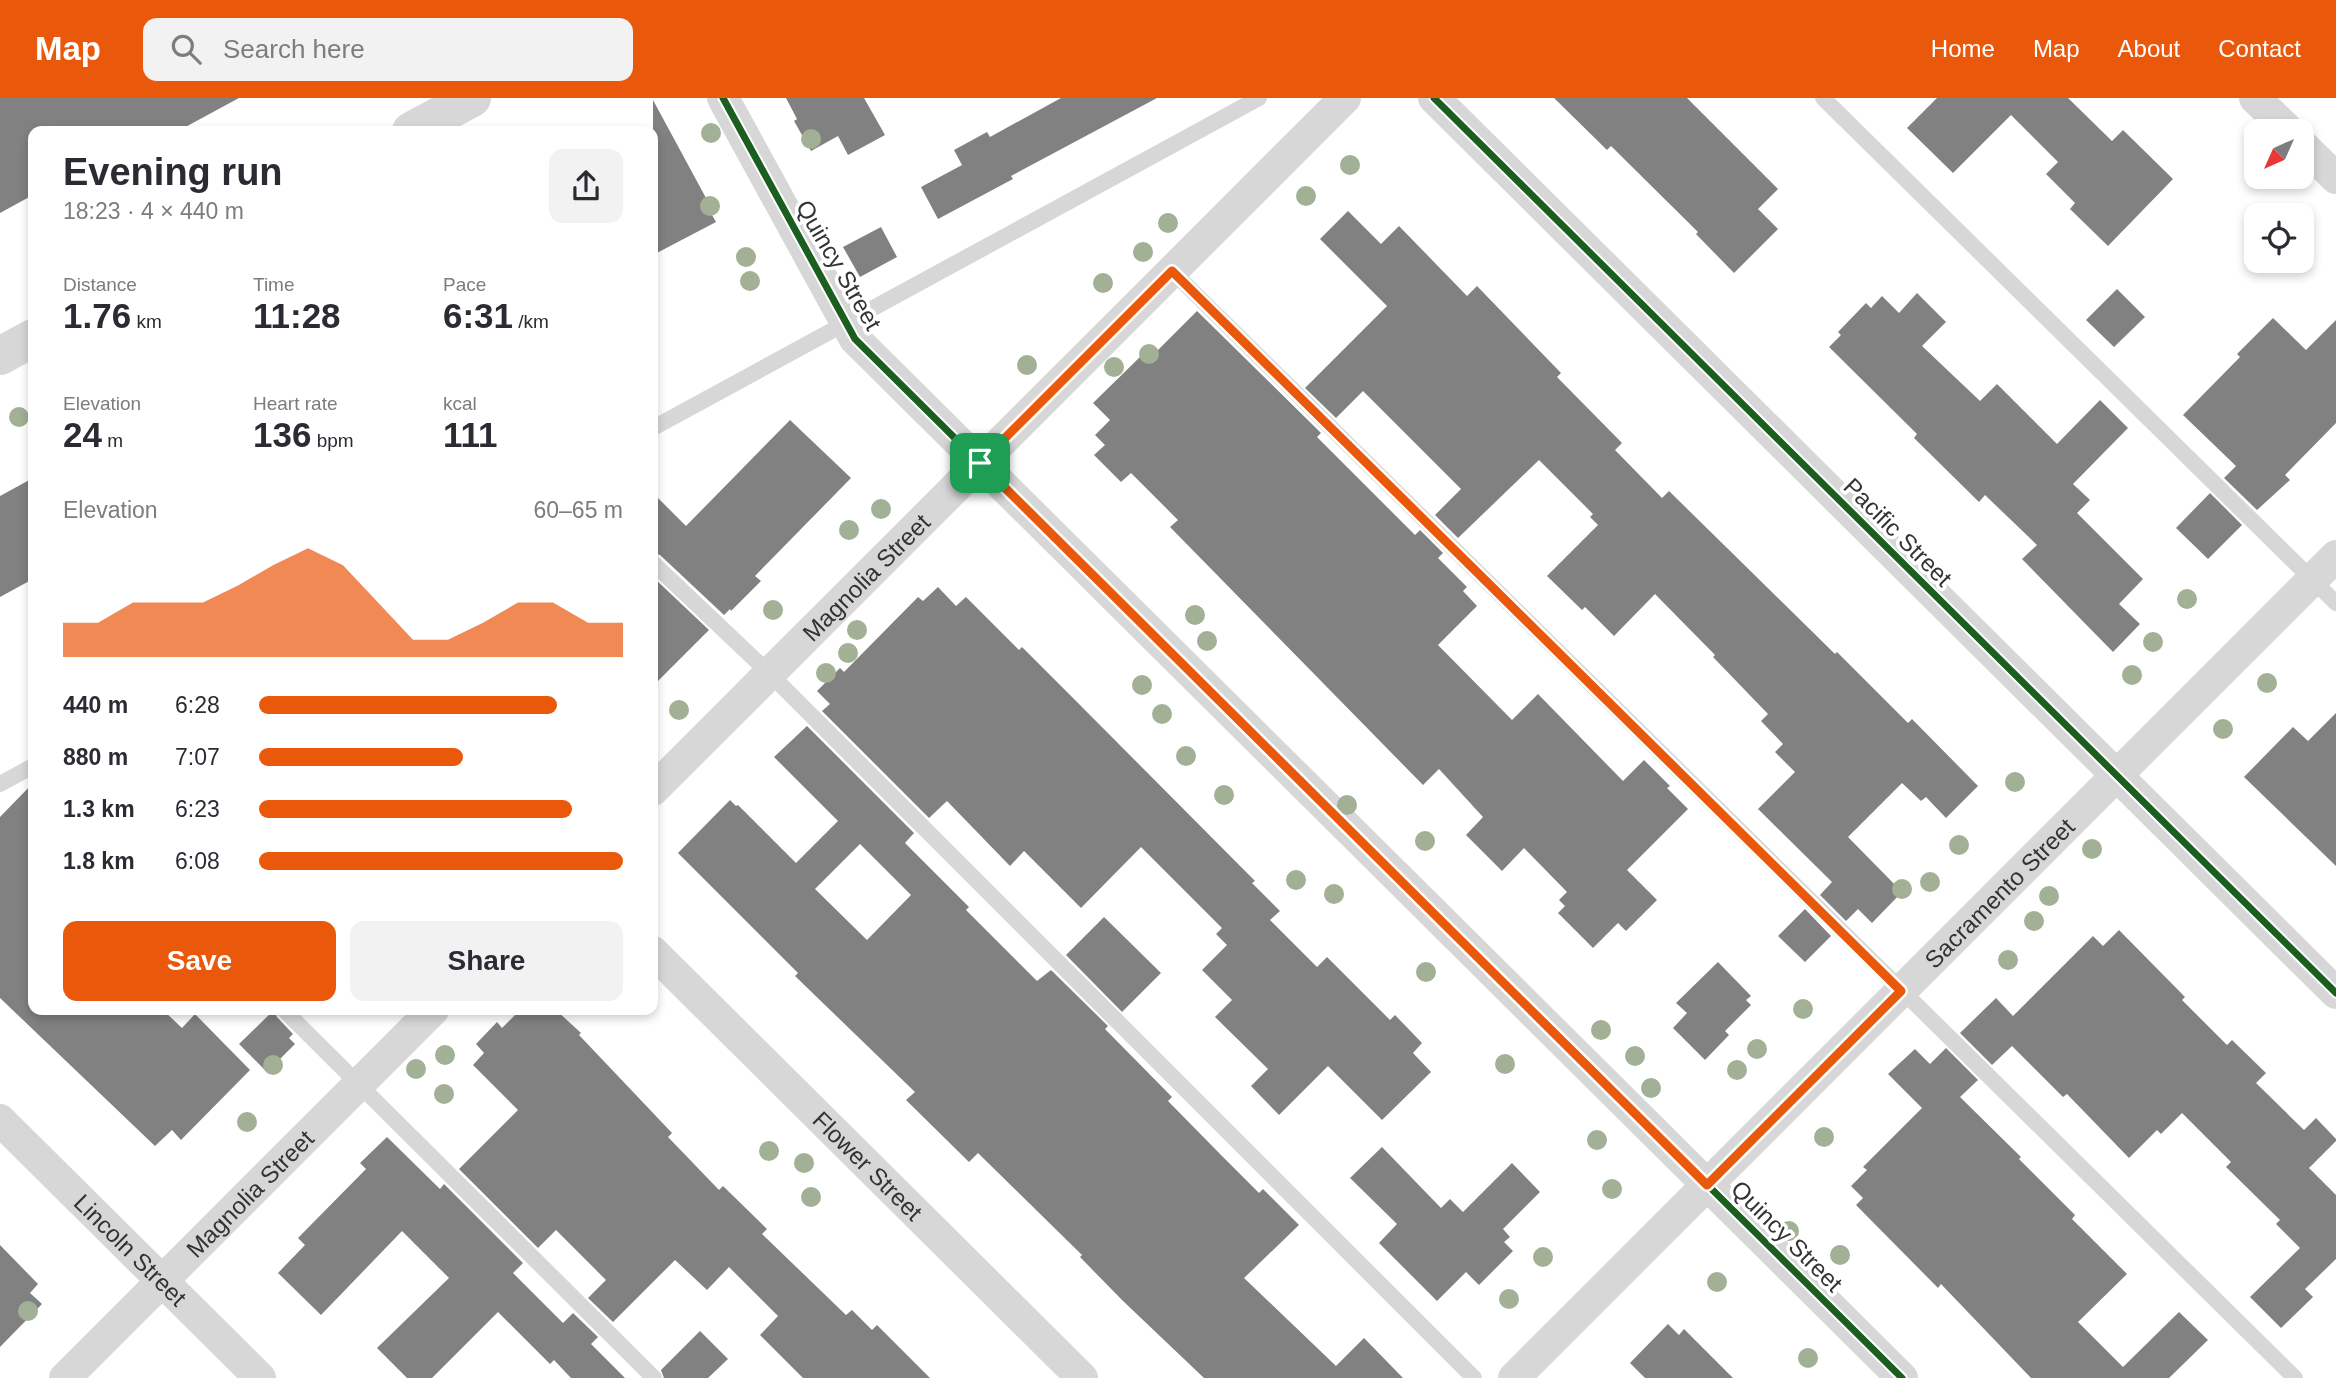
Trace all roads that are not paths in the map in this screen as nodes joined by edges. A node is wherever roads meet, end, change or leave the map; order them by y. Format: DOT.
graph roads {
  1 [pos="472,98"];
  2 [pos="723,98"];
  3 [pos="1259,98"];
  4 [pos="1345,98"];
  5 [pos="1434,98"];
  6 [pos="1823,98"];
  7 [pos="2255,98"];
  8 [pos="2277,119"];
  9 [pos="420,126"];
  10 [pos="2314,157"];
  11 [pos="2336,178"];
  12 [pos="1172,271"];
  13 [pos="846,323"];
  14 [pos="28,341"];
  15 [pos="0,356"];
  16 [pos="658,425"];
  17 [pos="980,463"];
  18 [pos="2336,556"];
  19 [pos="658,568"];
  20 [pos="2312,580"];
  21 [pos="2336,603"];
  22 [pos="769,673"];
  23 [pos="28,769"];
  24 [pos="2116,776"];
  25 [pos="0,784"];
  26 [pos="658,785"];
  27 [pos="658,958"];
  28 [pos="1901,991"];
  29 [pos="2336,993"];
  30 [pos="289,1015"];
  31 [pos="428,1015"];
  32 [pos="359,1084"];
  33 [pos="0,1120"];
  34 [pos="1707,1185"];
  35 [pos="162,1281"];
  36 [pos="65,1378"];
  37 [pos="260,1378"];
  38 [pos="654,1378"];
  39 [pos="1082,1378"];
  40 [pos="1474,1378"];
  41 [pos="1514,1378"];
  42 [pos="1902,1378"];
  43 [pos="2295,1378"];
  1 -- 9 [label="street"];
  2 -- 13 [label="street, Quincy Street"];
  3 -- 13 [label="lane"];
  4 -- 12 [label="street, Magnolia Street"];
  5 -- 24 [label="street, Pacific Street"];
  6 -- 20 [label="lane"];
  7 -- 8 [label="street"];
  10 -- 11 [label="street"];
  12 -- 17 [label="street, Magnolia Street"];
  12 -- 28 [label="lane"];
  13 -- 16 [label="lane"];
  13 -- 17 [label="street, Quincy Street"];
  14 -- 15 [label="street"];
  17 -- 22 [label="street, Magnolia Street"];
  17 -- 34 [label="street, Quincy Street"];
  18 -- 20 [label="street, Sacramento Street"];
  19 -- 22 [label="lane"];
  20 -- 21 [label="lane"];
  20 -- 24 [label="street, Sacramento Street"];
  22 -- 26 [label="street, Magnolia Street"];
  22 -- 40 [label="lane"];
  23 -- 25 [label="lane"];
  24 -- 28 [label="street, Sacramento Street"];
  24 -- 29 [label="street, Pacific Street"];
  27 -- 39 [label="street, Flower Street"];
  28 -- 34 [label="street, Sacramento Street"];
  28 -- 43 [label="lane"];
  30 -- 32 [label="lane"];
  31 -- 32 [label="street, Magnolia Street"];
  32 -- 35 [label="street, Magnolia Street"];
  32 -- 38 [label="lane"];
  33 -- 35 [label="street, Lincoln Street"];
  34 -- 41 [label="street, Sacramento Street"];
  34 -- 42 [label="street, Quincy Street"];
  35 -- 36 [label="street, Magnolia Street"];
  35 -- 37 [label="street, Lincoln Street"];
}
